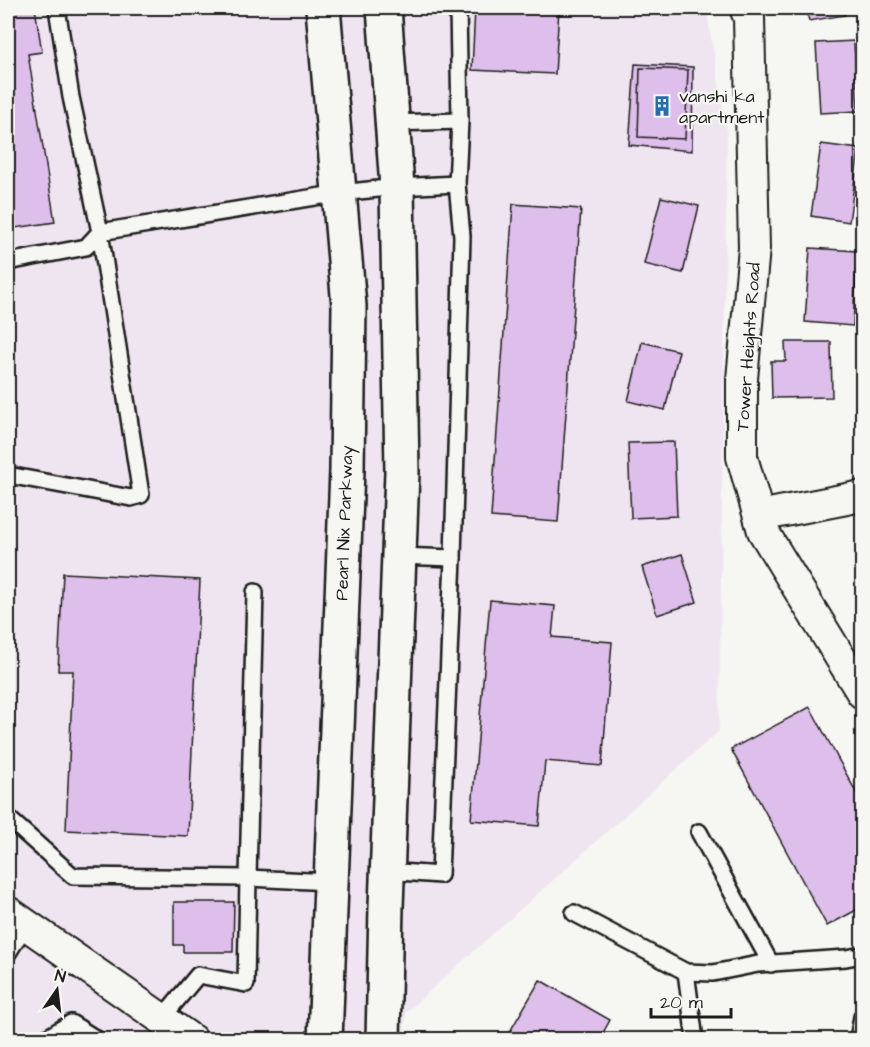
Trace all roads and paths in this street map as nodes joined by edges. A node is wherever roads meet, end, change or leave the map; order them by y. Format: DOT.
graph roads {
  1 [pos="57,8"];
  2 [pos="323,8"];
  3 [pos="384,8"];
  4 [pos="458,8"];
  5 [pos="745,8"];
  6 [pos="460,121"];
  7 [pos="392,123"];
  8 [pos="457,184"];
  9 [pos="397,187"];
  10 [pos="340,193"];
  11 [pos="100,232"];
  12 [pos="8,262"];
  13 [pos="8,475"];
  14 [pos="862,496"];
  15 [pos="759,516"];
  16 [pos="399,556"];
  17 [pos="453,558"];
  18 [pos="255,592"];
  19 [pos="862,693"];
  20 [pos="8,818"];
  21 [pos="699,832"];
  22 [pos="387,872"];
  23 [pos="248,878"];
  24 [pos="330,882"];
  25 [pos="574,913"];
  26 [pos="17,918"];
  27 [pos="8,953"];
  28 [pos="862,955"];
  29 [pos="771,964"];
  30 [pos="686,972"];
  31 [pos="862,1017"];
  32 [pos="162,1018"];
  33 [pos="43,1040"];
  34 [pos="98,1040"];
  35 [pos="192,1040"];
  36 [pos="325,1040"];
  37 [pos="383,1040"];
  38 [pos="696,1040"];
  39 [pos="858,1040"];
  1 -- 11 [label="lane"];
  2 -- 10 [label="main road, Pearl Nix Parkway"];
  3 -- 7 [label="main road"];
  4 -- 6 [label="lane"];
  5 -- 15 [label="street, Tower Heights Road"];
  6 -- 7 [label="lane"];
  6 -- 8 [label="lane"];
  7 -- 9 [label="main road"];
  8 -- 9 [label="lane"];
  8 -- 17 [label="lane"];
  9 -- 10 [label="lane"];
  9 -- 16 [label="main road"];
  10 -- 11 [label="lane"];
  10 -- 24 [label="main road, Pearl Nix Parkway"];
  11 -- 12 [label="lane"];
  11 -- 13 [label="lane"];
  14 -- 15 [label="street"];
  15 -- 19 [label="street, Tower Heights Road"];
  16 -- 17 [label="lane"];
  16 -- 22 [label="main road"];
  17 -- 22 [label="lane"];
  18 -- 23 [label="lane"];
  20 -- 23 [label="lane"];
  21 -- 29 [label="lane"];
  22 -- 37 [label="main road"];
  23 -- 24 [label="lane"];
  23 -- 32 [label="lane"];
  24 -- 36 [label="main road, Pearl Nix Parkway"];
  25 -- 30 [label="lane"];
  26 -- 27 [label="lane"];
  26 -- 32 [label="street"];
  28 -- 29 [label="lane"];
  29 -- 30 [label="lane"];
  30 -- 38 [label="lane"];
  31 -- 39 [label="lane"];
  32 -- 35 [label="street"];
  33 -- 34 [label="lane"];
}
